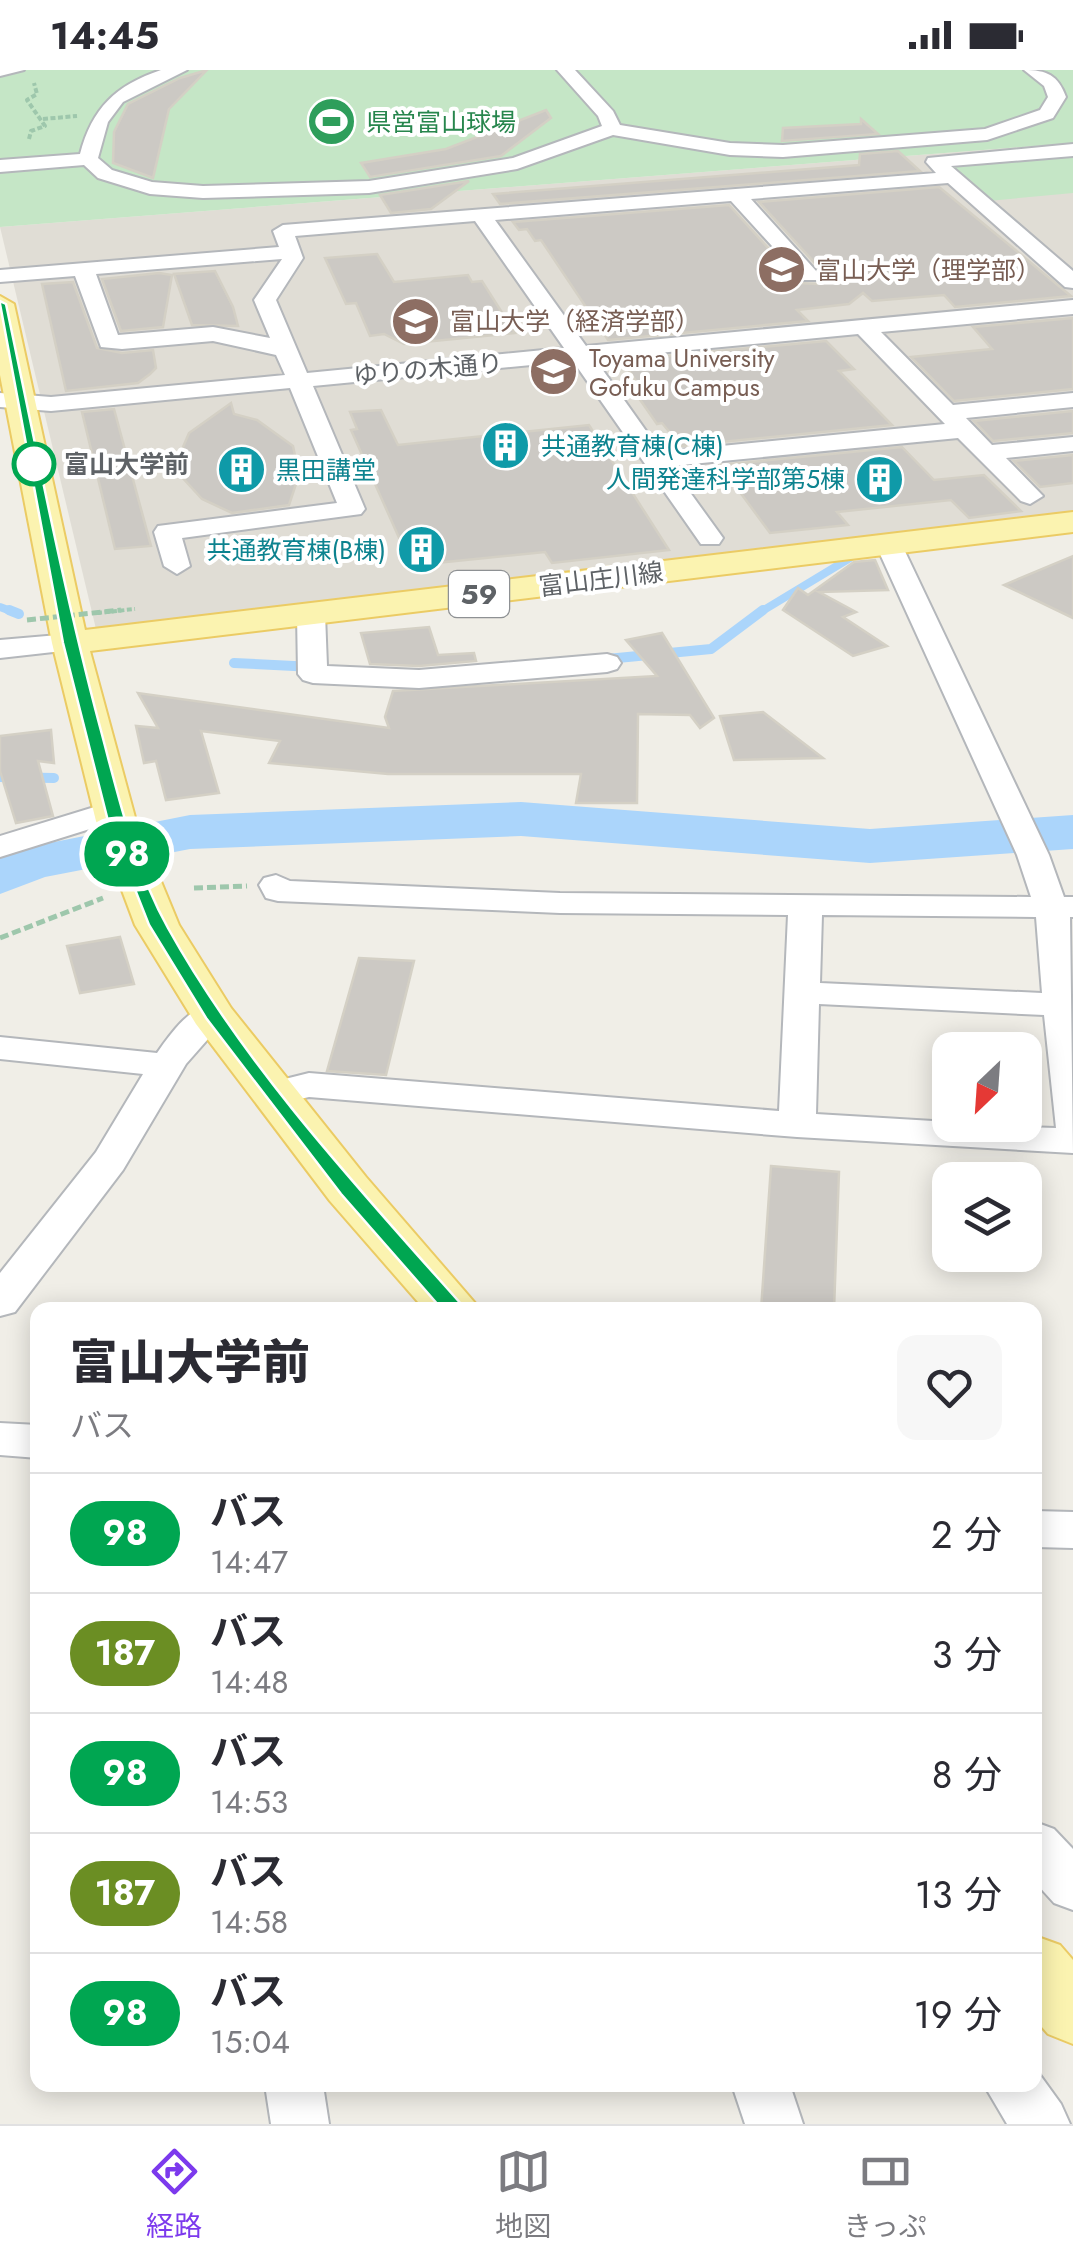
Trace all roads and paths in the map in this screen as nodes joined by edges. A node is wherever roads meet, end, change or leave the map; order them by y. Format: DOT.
graph roads {
  1 [pos="178,70"];
  2 [pos="566,70"];
  3 [pos="1034,70"];
  4 [pos="0,71"];
  5 [pos="21,72"];
  6 [pos="612,129"];
  7 [pos="1073,150"];
  8 [pos="88,159"];
  9 [pos="41,163"];
  10 [pos="0,166"];
  11 [pos="952,177"];
  12 [pos="737,195"];
  13 [pos="482,215"];
  14 [pos="291,252"];
  15 [pos="83,269"];
  16 [pos="0,276"];
  17 [pos="810,276"];
  18 [pos="1073,282"];
  19 [pos="0,304"];
  20 [pos="1073,307"];
  21 [pos="865,328"];
  22 [pos="284,350"];
  23 [pos="578,355"];
  24 [pos="300,388"];
  25 [pos="1073,400"];
  26 [pos="11,401"];
  27 [pos="54,418"];
  28 [pos="954,422"];
  29 [pos="1073,444"];
  30 [pos="986,453"];
  31 [pos="653,460"];
  32 [pos="1030,496"];
  33 [pos="1073,522"];
  34 [pos="710,538"];
  35 [pos="888,543"];
  36 [pos="176,566"];
  37 [pos="135,609"];
  38 [pos="311,614"];
  39 [pos="27,620"];
  40 [pos="70,643"];
  41 [pos="0,649"];
  42 [pos="608,663"];
  43 [pos="119,829"];
  44 [pos="0,847"];
  45 [pos="276,885"];
  46 [pos="194,888"];
  47 [pos="104,898"];
  48 [pos="805,908"];
  49 [pos="1063,908"];
  50 [pos="0,938"];
  51 [pos="801,993"];
  52 [pos="1062,1005"];
  53 [pos="212,1014"];
  54 [pos="0,1048"];
  55 [pos="163,1065"];
  56 [pos="274,1093"];
  57 [pos="797,1125"];
  58 [pos="1073,1125"];
  59 [pos="1073,1142"];
  60 [pos="0,1302"];
  61 [pos="448,1302"];
  62 [pos="0,1439"];
  63 [pos="30,1441"];
  64 [pos="1042,1529"];
  65 [pos="1073,1530"];
  66 [pos="1042,1853"];
  67 [pos="1073,1886"];
  68 [pos="1042,1976"];
  69 [pos="1073,2012"];
  70 [pos="295,2092"];
  71 [pos="763,2092"];
  72 [pos="1018,2092"];
  73 [pos="300,2124"];
  74 [pos="774,2124"];
  75 [pos="1041,2124"];
  1 -- 8 [label="street"];
  2 -- 6 [label="street"];
  3 -- 6 [label="street"];
  4 -- 5 [label="street"];
  5 -- 9 [label="path"];
  6 -- 8 [label="street"];
  7 -- 11 [label="street"];
  8 -- 9 [label="street"];
  9 -- 10 [label="street"];
  11 -- 12 [label="street"];
  11 -- 18 [label="street"];
  12 -- 13 [label="street"];
  12 -- 17 [label="street"];
  13 -- 14 [label="street"];
  13 -- 23 [label="street"];
  14 -- 15 [label="street"];
  14 -- 22 [label="street"];
  15 -- 16 [label="street"];
  15 -- 22 [label="street"];
  19 -- 26 [label="main road"];
  20 -- 21 [label="street, ゆりの木通り"];
  21 -- 23 [label="street, ゆりの木通り"];
  21 -- 28 [label="street"];
  22 -- 24 [label="street"];
  23 -- 24 [label="street, ゆりの木通り"];
  23 -- 31 [label="street"];
  24 -- 26 [label="street, ゆりの木通り"];
  24 -- 27 [label="street"];
  24 -- 36 [label="street"];
  25 -- 28 [label="street"];
  26 -- 40 [label="main road"];
  28 -- 30 [label="street"];
  28 -- 31 [label="street"];
  29 -- 30 [label="street"];
  30 -- 32 [label="street"];
  31 -- 34 [label="street"];
  33 -- 35 [label="main road, 富山庄川線 / 59"];
  35 -- 38 [label="main road, 富山庄川線 / 59"];
  35 -- 49 [label="street"];
  37 -- 39 [label="path, bridge"];
  38 -- 40 [label="main road, 富山庄川線 / 59"];
  38 -- 42 [label="street"];
  40 -- 41 [label="street"];
  40 -- 43 [label="main road"];
  43 -- 44 [label="street"];
  43 -- 53 [label="main road"];
  45 -- 46 [label="path"];
  45 -- 48 [label="street"];
  47 -- 50 [label="path"];
  48 -- 49 [label="street"];
  48 -- 51 [label="street"];
  49 -- 52 [label="street"];
  51 -- 52 [label="street"];
  51 -- 57 [label="street"];
  52 -- 58 [label="street"];
  53 -- 55 [label="street"];
  53 -- 56 [label="main road"];
  54 -- 55 [label="street"];
  55 -- 60 [label="street"];
  56 -- 57 [label="street"];
  56 -- 61 [label="main road"];
  57 -- 59 [label="street"];
  62 -- 63 [label="street"];
  64 -- 65 [label="street"];
  66 -- 67 [label="street"];
  68 -- 69 [label="main road"];
  70 -- 73 [label="street"];
  71 -- 74 [label="street"];
  72 -- 75 [label="street"];
}
